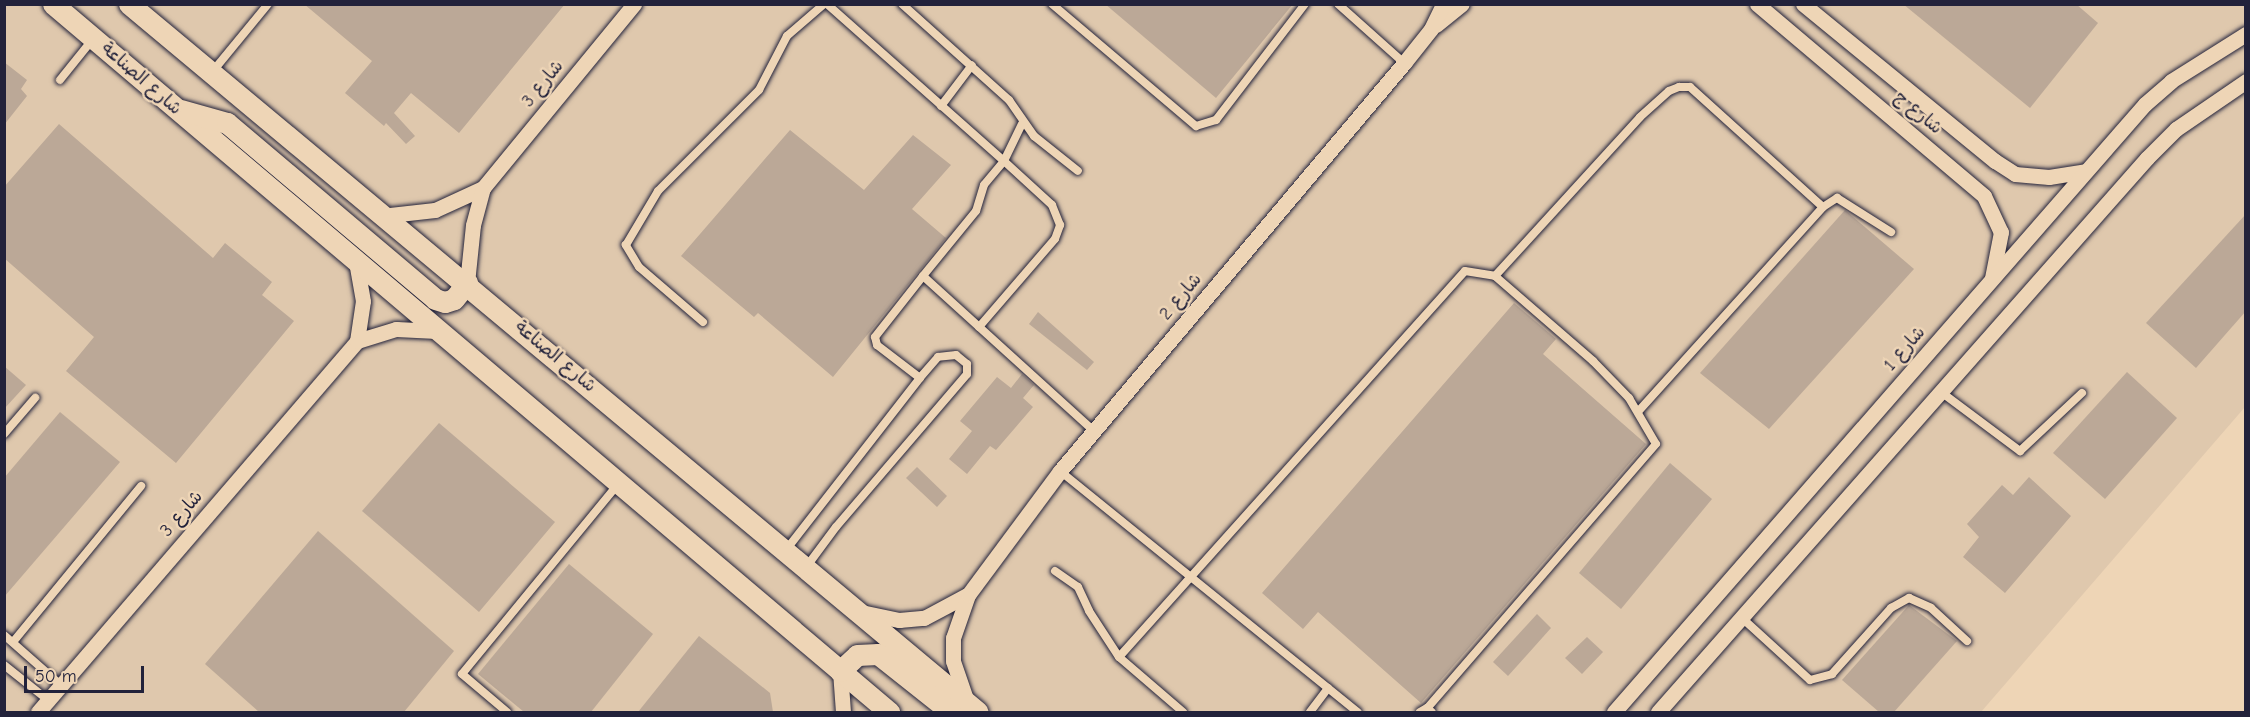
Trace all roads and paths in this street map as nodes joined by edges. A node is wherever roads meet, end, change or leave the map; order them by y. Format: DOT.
graph roads {
  1 [pos="53,4"];
  2 [pos="129,4"];
  3 [pos="268,4"];
  4 [pos="634,4"];
  5 [pos="825,4"];
  6 [pos="902,4"];
  7 [pos="1052,4"];
  8 [pos="1305,4"];
  9 [pos="1338,4"];
  10 [pos="1443,4"];
  11 [pos="1462,4"];
  12 [pos="1757,4"];
  13 [pos="1803,4"];
  14 [pos="1431,29"];
  15 [pos="2246,34"];
  16 [pos="94,38"];
  17 [pos="1404,63"];
  18 [pos="972,64"];
  19 [pos="210,75"];
  20 [pos="60,80"];
  21 [pos="2246,81"];
  22 [pos="942,106"];
  23 [pos="175,108"];
  24 [pos="1022,124"];
  25 [pos="1004,161"];
  26 [pos="1078,171"];
  27 [pos="2086,171"];
  28 [pos="483,188"];
  29 [pos="1823,207"];
  30 [pos="381,216"];
  31 [pos="1891,232"];
  32 [pos="356,262"];
  33 [pos="923,276"];
  34 [pos="1495,276"];
  35 [pos="1991,281"];
  36 [pos="467,283"];
  37 [pos="703,322"];
  38 [pos="979,327"];
  39 [pos="437,331"];
  40 [pos="357,341"];
  41 [pos="920,378"];
  42 [pos="1941,392"];
  43 [pos="2082,393"];
  44 [pos="35,398"];
  45 [pos="1638,412"];
  46 [pos="1094,431"];
  47 [pos="4,434"];
  48 [pos="1060,471"];
  49 [pos="618,484"];
  50 [pos="141,486"];
  51 [pos="785,550"];
  52 [pos="806,567"];
  53 [pos="1056,571"];
  54 [pos="1188,577"];
  55 [pos="968,595"];
  56 [pos="857,610"];
  57 [pos="1742,618"];
  58 [pos="4,635"];
  59 [pos="1967,641"];
  60 [pos="13,642"];
  61 [pos="1119,657"];
  62 [pos="4,665"];
  63 [pos="840,671"];
  64 [pos="61,685"];
  65 [pos="1328,688"];
  66 [pos="48,700"];
  67 [pos="966,710"];
  68 [pos="1426,711"];
  69 [pos="38,712"];
  70 [pos="507,712"];
  71 [pos="843,712"];
  72 [pos="889,712"];
  73 [pos="1183,712"];
  74 [pos="1310,712"];
  75 [pos="1358,712"];
  76 [pos="1614,712"];
  77 [pos="1658,712"];
  1 -- 16 [label="street, شارع الصناعة"];
  2 -- 19 [label="street, شارع الصناعة"];
  3 -- 19 [label="lane"];
  4 -- 28 [label="street, شارع 3"];
  5 -- 22 [label="lane"];
  5 -- 37 [label="lane"];
  6 -- 18 [label="lane"];
  7 -- 8 [label="lane"];
  9 -- 17 [label="lane"];
  10 -- 14 [label="street, شارع 2"];
  11 -- 14 [label="street, شارع 2"];
  12 -- 35 [label="street, شارع ج"];
  13 -- 27 [label="street, شارع ج"];
  14 -- 17 [label="street, شارع 2"];
  15 -- 27 [label="street, شارع 1"];
  16 -- 20 [label="lane"];
  16 -- 23 [label="street, شارع الصناعة"];
  17 -- 46 [label="street, شارع 2"];
  18 -- 22 [label="lane"];
  18 -- 24 [label="lane"];
  19 -- 30 [label="street, شارع الصناعة"];
  21 -- 42 [label="street"];
  22 -- 25 [label="lane"];
  23 -- 32 [label="street, شارع الصناعة"];
  23 -- 36 [label="street"];
  24 -- 25 [label="lane"];
  24 -- 26 [label="lane"];
  25 -- 33 [label="lane"];
  25 -- 38 [label="lane"];
  27 -- 35 [label="street, شارع 1"];
  28 -- 30 [label="street, شارع 3"];
  28 -- 36 [label="street, شارع 3"];
  29 -- 31 [label="lane"];
  29 -- 34 [label="lane"];
  29 -- 45 [label="lane"];
  30 -- 36 [label="street, شارع الصناعة"];
  32 -- 39 [label="street, شارع الصناعة"];
  32 -- 40 [label="street"];
  33 -- 38 [label="lane"];
  33 -- 41 [label="lane"];
  34 -- 45 [label="lane"];
  34 -- 54 [label="lane"];
  35 -- 76 [label="street, شارع 1"];
  36 -- 51 [label="street, شارع الصناعة"];
  38 -- 46 [label="lane"];
  39 -- 40 [label="street"];
  39 -- 49 [label="street, شارع الصناعة"];
  40 -- 64 [label="street, شارع 3"];
  41 -- 51 [label="lane"];
  41 -- 52 [label="lane"];
  42 -- 43 [label="lane"];
  42 -- 57 [label="street"];
  44 -- 47 [label="lane"];
  45 -- 68 [label="lane"];
  46 -- 48 [label="street, شارع 2"];
  48 -- 54 [label="lane"];
  48 -- 55 [label="street, شارع 2"];
  49 -- 63 [label="street, شارع الصناعة"];
  49 -- 70 [label="lane"];
  50 -- 60 [label="lane"];
  51 -- 52 [label="street, شارع الصناعة"];
  52 -- 56 [label="street, شارع الصناعة"];
  53 -- 61 [label="lane"];
  54 -- 61 [label="lane"];
  54 -- 65 [label="lane"];
  55 -- 56 [label="street, شارع 2"];
  55 -- 67 [label="street, شارع 2"];
  56 -- 67 [label="street, شارع الصناعة"];
  57 -- 59 [label="lane"];
  57 -- 77 [label="street"];
  58 -- 60 [label="lane"];
  60 -- 64 [label="lane"];
  61 -- 73 [label="lane"];
  62 -- 66 [label="lane"];
  63 -- 67 [label="street"];
  63 -- 71 [label="street"];
  63 -- 72 [label="street, شارع الصناعة"];
  64 -- 66 [label="street, شارع 3"];
  65 -- 74 [label="lane"];
  65 -- 75 [label="lane"];
  66 -- 69 [label="street, شارع 3"];
}
